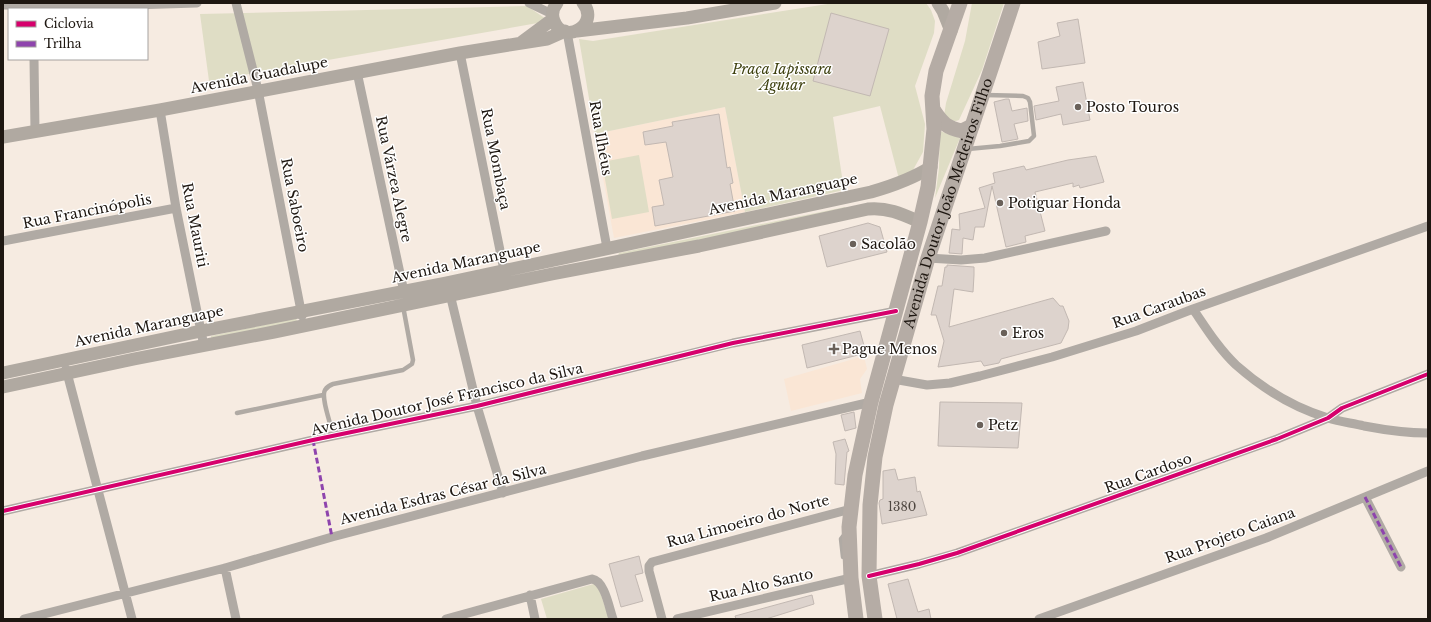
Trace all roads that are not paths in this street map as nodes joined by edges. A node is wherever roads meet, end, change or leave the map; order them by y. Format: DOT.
graph roads {
  1 [pos="197,3"];
  2 [pos="236,3"];
  3 [pos="529,3"];
  4 [pos="583,3"];
  5 [pos="775,3"];
  6 [pos="938,3"];
  7 [pos="960,3"];
  8 [pos="1013,3"];
  9 [pos="131,4"];
  10 [pos="3,5"];
  11 [pos="33,6"];
  12 [pos="554,12"];
  13 [pos="570,31"];
  14 [pos="951,31"];
  15 [pos="520,43"];
  16 [pos="460,53"];
  17 [pos="34,60"];
  18 [pos="357,72"];
  19 [pos="258,90"];
  20 [pos="981,95"];
  21 [pos="160,110"];
  22 [pos="934,110"];
  23 [pos="972,126"];
  24 [pos="35,131"];
  25 [pos="3,137"];
  26 [pos="964,150"];
  27 [pos="931,167"];
  28 [pos="851,196"];
  29 [pos="176,208"];
  30 [pos="855,212"];
  31 [pos="920,222"];
  32 [pos="1428,226"];
  33 [pos="1106,231"];
  34 [pos="3,241"];
  35 [pos="607,248"];
  36 [pos="928,258"];
  37 [pos="504,270"];
  38 [pos="552,274"];
  39 [pos="449,289"];
  40 [pos="404,292"];
  41 [pos="403,306"];
  42 [pos="1193,309"];
  43 [pos="896,311"];
  44 [pos="301,312"];
  45 [pos="304,326"];
  46 [pos="201,331"];
  47 [pos="204,346"];
  48 [pos="64,360"];
  49 [pos="3,373"];
  50 [pos="67,374"];
  51 [pos="1428,374"];
  52 [pos="893,379"];
  53 [pos="3,387"];
  54 [pos="323,394"];
  55 [pos="871,402"];
  56 [pos="476,406"];
  57 [pos="238,413"];
  58 [pos="1328,418"];
  59 [pos="331,427"];
  60 [pos="1428,433"];
  61 [pos="1428,471"];
  62 [pos="97,490"];
  63 [pos="503,493"];
  64 [pos="1365,497"];
  65 [pos="851,509"];
  66 [pos="3,512"];
  67 [pos="1401,567"];
  68 [pos="225,568"];
  69 [pos="851,575"];
  70 [pos="869,576"];
  71 [pos="126,593"];
  72 [pos="530,595"];
  73 [pos="24,619"];
  74 [pos="132,619"];
  75 [pos="236,619"];
  76 [pos="446,619"];
  77 [pos="535,619"];
  78 [pos="613,619"];
  79 [pos="662,619"];
  80 [pos="677,619"];
  81 [pos="856,619"];
  82 [pos="875,619"];
  83 [pos="1039,619"];
  1 -- 9 [label="street"];
  2 -- 19 [label="street, Rua Saboeiro"];
  3 -- 12 [label="street"];
  4 -- 13 [label="main road"];
  5 -- 13 [label="main road, Avenida Guadalupe"];
  6 -- 14 [label="main road"];
  7 -- 14 [label="main road, Avenida Doutor João Medeiros Filho"];
  8 -- 20 [label="main road, Avenida Doutor João Medeiros Filho"];
  9 -- 11 [label="street"];
  10 -- 11 [label="street"];
  12 -- 13 [label="main road"];
  12 -- 15 [label="main road, Avenida Guadalupe"];
  13 -- 15 [label="main road, Avenida Guadalupe"];
  13 -- 35 [label="street, Rua Ilhéus"];
  14 -- 22 [label="main road, Avenida Doutor João Medeiros Filho"];
  15 -- 16 [label="main road, Avenida Guadalupe"];
  16 -- 18 [label="main road, Avenida Guadalupe"];
  16 -- 37 [label="street, Rua Mombaça"];
  17 -- 24 [label="street"];
  18 -- 19 [label="main road, Avenida Guadalupe"];
  18 -- 40 [label="street, Rua Várzea Alegre"];
  19 -- 21 [label="main road, Avenida Guadalupe"];
  19 -- 44 [label="street, Rua Saboeiro"];
  20 -- 23 [label="main road, Avenida Doutor João Medeiros Filho"];
  20 -- 26 [label="lane"];
  21 -- 24 [label="main road, Avenida Guadalupe"];
  21 -- 29 [label="street, Rua Mauriti"];
  22 -- 23 [label="main road"];
  22 -- 27 [label="main road, Avenida Doutor João Medeiros Filho"];
  23 -- 26 [label="main road, Avenida Doutor João Medeiros Filho"];
  24 -- 25 [label="main road, Avenida Guadalupe"];
  26 -- 36 [label="main road, Avenida Doutor João Medeiros Filho"];
  27 -- 28 [label="main road, Avenida Maranguape"];
  27 -- 31 [label="main road, Avenida Doutor João Medeiros Filho"];
  28 -- 30 [label="main road"];
  28 -- 35 [label="main road, Avenida Maranguape"];
  29 -- 34 [label="street, Rua Francinópolis"];
  29 -- 46 [label="street, Rua Mauriti"];
  30 -- 31 [label="main road, Avenida Maranguape"];
  30 -- 38 [label="main road, Avenida Maranguape"];
  31 -- 43 [label="main road, Avenida Doutor João Medeiros Filho"];
  32 -- 42 [label="street, Rua Caraubas"];
  33 -- 36 [label="street"];
  35 -- 37 [label="main road, Avenida Maranguape"];
  35 -- 38 [label="main road"];
  36 -- 52 [label="main road, Avenida Doutor João Medeiros Filho"];
  37 -- 39 [label="main road, Avenida Maranguape"];
  38 -- 39 [label="main road, Avenida Maranguape"];
  39 -- 40 [label="main road, Avenida Maranguape"];
  39 -- 41 [label="main road, Avenida Maranguape"];
  39 -- 56 [label="street"];
  40 -- 44 [label="main road, Avenida Maranguape"];
  41 -- 45 [label="main road, Avenida Maranguape"];
  41 -- 54 [label="lane"];
  42 -- 52 [label="street, Rua Caraubas"];
  42 -- 58 [label="street"];
  43 -- 55 [label="main road, Avenida Doutor João Medeiros Filho"];
  43 -- 56 [label="street, Avenida Doutor José Francisco da Silva"];
  44 -- 45 [label="street, Rua Saboeiro"];
  44 -- 46 [label="main road, Avenida Maranguape"];
  45 -- 47 [label="main road, Avenida Maranguape"];
  46 -- 47 [label="street, Rua Mauriti"];
  46 -- 48 [label="main road, Avenida Maranguape"];
  47 -- 50 [label="main road, Avenida Maranguape"];
  48 -- 49 [label="main road, Avenida Maranguape"];
  48 -- 50 [label="street"];
  50 -- 53 [label="main road, Avenida Maranguape"];
  50 -- 62 [label="street"];
  51 -- 58 [label="street, Rua Cardoso"];
  52 -- 70 [label="main road, Avenida Doutor João Medeiros Filho"];
  54 -- 57 [label="lane"];
  54 -- 59 [label="lane"];
  55 -- 63 [label="street, Avenida Esdras César da Silva"];
  55 -- 65 [label="main road, Avenida Doutor João Medeiros Filho"];
  56 -- 62 [label="street, Avenida Doutor José Francisco da Silva"];
  56 -- 63 [label="street"];
  58 -- 60 [label="street"];
  58 -- 70 [label="street, Rua Cardoso"];
  61 -- 64 [label="street, Rua Projeto Caiana"];
  62 -- 66 [label="street, Avenida Doutor José Francisco da Silva"];
  62 -- 71 [label="street"];
  63 -- 68 [label="street, Avenida Esdras César da Silva"];
  64 -- 67 [label="street"];
  64 -- 83 [label="street, Rua Projeto Caiana"];
  65 -- 69 [label="main road, Avenida Doutor João Medeiros Filho"];
  65 -- 79 [label="street, Rua Limoeiro do Norte"];
  68 -- 71 [label="street, Avenida Esdras César da Silva"];
  68 -- 75 [label="street"];
  69 -- 80 [label="street, Rua Alto Santo"];
  69 -- 81 [label="main road, Avenida Doutor João Medeiros Filho"];
  70 -- 82 [label="main road, Avenida Doutor João Medeiros Filho"];
  71 -- 73 [label="street, Avenida Esdras César da Silva"];
  71 -- 74 [label="street"];
  72 -- 76 [label="street"];
  72 -- 77 [label="street"];
  72 -- 78 [label="street"];
}
